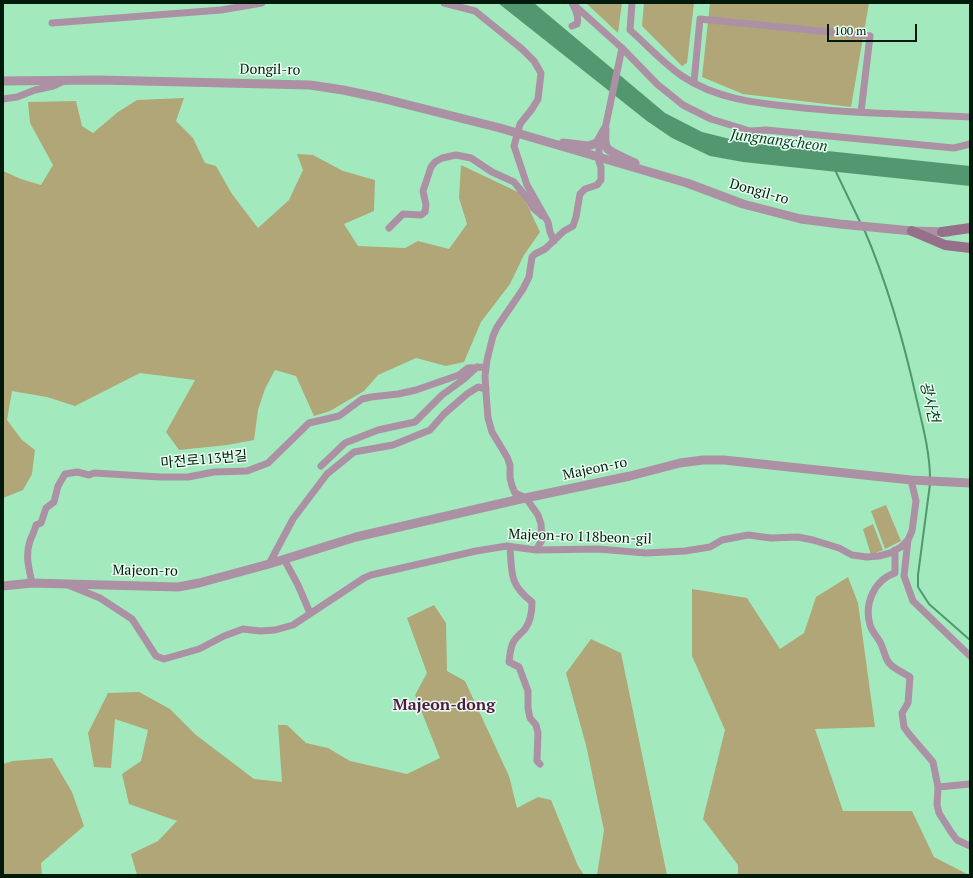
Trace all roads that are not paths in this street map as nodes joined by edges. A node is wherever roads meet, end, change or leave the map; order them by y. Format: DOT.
graph roads {
  1 [pos="262,3"];
  2 [pos="444,3"];
  3 [pos="572,3"];
  4 [pos="632,3"];
  5 [pos="52,23"];
  6 [pos="572,26"];
  7 [pos="622,48"];
  8 [pos="3,81"];
  9 [pos="64,81"];
  10 [pos="694,82"];
  11 [pos="3,99"];
  12 [pos="861,112"];
  13 [pos="970,117"];
  14 [pos="605,129"];
  15 [pos="517,133"];
  16 [pos="548,142"];
  17 [pos="970,144"];
  18 [pos="957,147"];
  19 [pos="970,148"];
  20 [pos="599,157"];
  21 [pos="654,173"];
  22 [pos="548,222"];
  23 [pos="389,228"];
  24 [pos="970,228"];
  25 [pos="912,231"];
  26 [pos="942,232"];
  27 [pos="970,233"];
  28 [pos="554,240"];
  29 [pos="970,248"];
  30 [pos="477,367"];
  31 [pos="486,367"];
  32 [pos="486,389"];
  33 [pos="321,466"];
  34 [pos="914,480"];
  35 [pos="968,483"];
  36 [pos="526,498"];
  37 [pos="908,540"];
  38 [pos="510,547"];
  39 [pos="536,550"];
  40 [pos="895,550"];
  41 [pos="284,559"];
  42 [pos="269,564"];
  43 [pos="32,583"];
  44 [pos="64,584"];
  45 [pos="3,586"];
  46 [pos="310,613"];
  47 [pos="970,656"];
  48 [pos="540,764"];
  49 [pos="970,784"];
  50 [pos="938,787"];
  51 [pos="970,846"];
  1 -- 5 [label="street"];
  2 -- 15 [label="street"];
  3 -- 6 [label="street"];
  3 -- 7 [label="street"];
  4 -- 10 [label="street"];
  7 -- 14 [label="street"];
  7 -- 18 [label="street"];
  8 -- 9 [label="street, Dongil-ro"];
  9 -- 11 [label="street"];
  9 -- 15 [label="street, Dongil-ro"];
  10 -- 12 [label="street"];
  10 -- 12 [label="street"];
  12 -- 13 [label="street"];
  14 -- 16 [label="street"];
  14 -- 20 [label="street"];
  14 -- 21 [label="street"];
  15 -- 16 [label="street, Dongil-ro"];
  15 -- 22 [label="street"];
  16 -- 20 [label="street, Dongil-ro"];
  17 -- 18 [label="street"];
  18 -- 19 [label="street"];
  20 -- 21 [label="street, Dongil-ro"];
  20 -- 28 [label="street"];
  21 -- 25 [label="street, Dongil-ro"];
  22 -- 23 [label="street"];
  22 -- 28 [label="street"];
  24 -- 26 [label="main road"];
  25 -- 26 [label="street, Dongil-ro"];
  25 -- 29 [label="main road"];
  26 -- 27 [label="street, Dongil-ro"];
  28 -- 31 [label="street"];
  30 -- 31 [label="street, 마전로113번길"];
  30 -- 33 [label="street"];
  30 -- 43 [label="street, 마전로113번길"];
  31 -- 32 [label="street"];
  32 -- 36 [label="street"];
  32 -- 42 [label="street"];
  34 -- 35 [label="street, Majeon-ro"];
  34 -- 36 [label="street, Majeon-ro"];
  34 -- 37 [label="street"];
  36 -- 39 [label="street"];
  36 -- 41 [label="street, Majeon-ro"];
  37 -- 40 [label="street, Majeon-ro 118beon-gil"];
  37 -- 47 [label="street"];
  38 -- 39 [label="street, Majeon-ro 118beon-gil"];
  38 -- 46 [label="street, Majeon-ro 118beon-gil"];
  38 -- 48 [label="street"];
  39 -- 40 [label="street, Majeon-ro 118beon-gil"];
  40 -- 50 [label="street"];
  41 -- 42 [label="street, Majeon-ro"];
  41 -- 46 [label="street"];
  42 -- 44 [label="street, Majeon-ro"];
  43 -- 44 [label="street, Majeon-ro"];
  43 -- 45 [label="street, Majeon-ro"];
  44 -- 46 [label="street, Majeon-ro 118beon-gil"];
  49 -- 50 [label="street"];
  50 -- 51 [label="street"];
}
